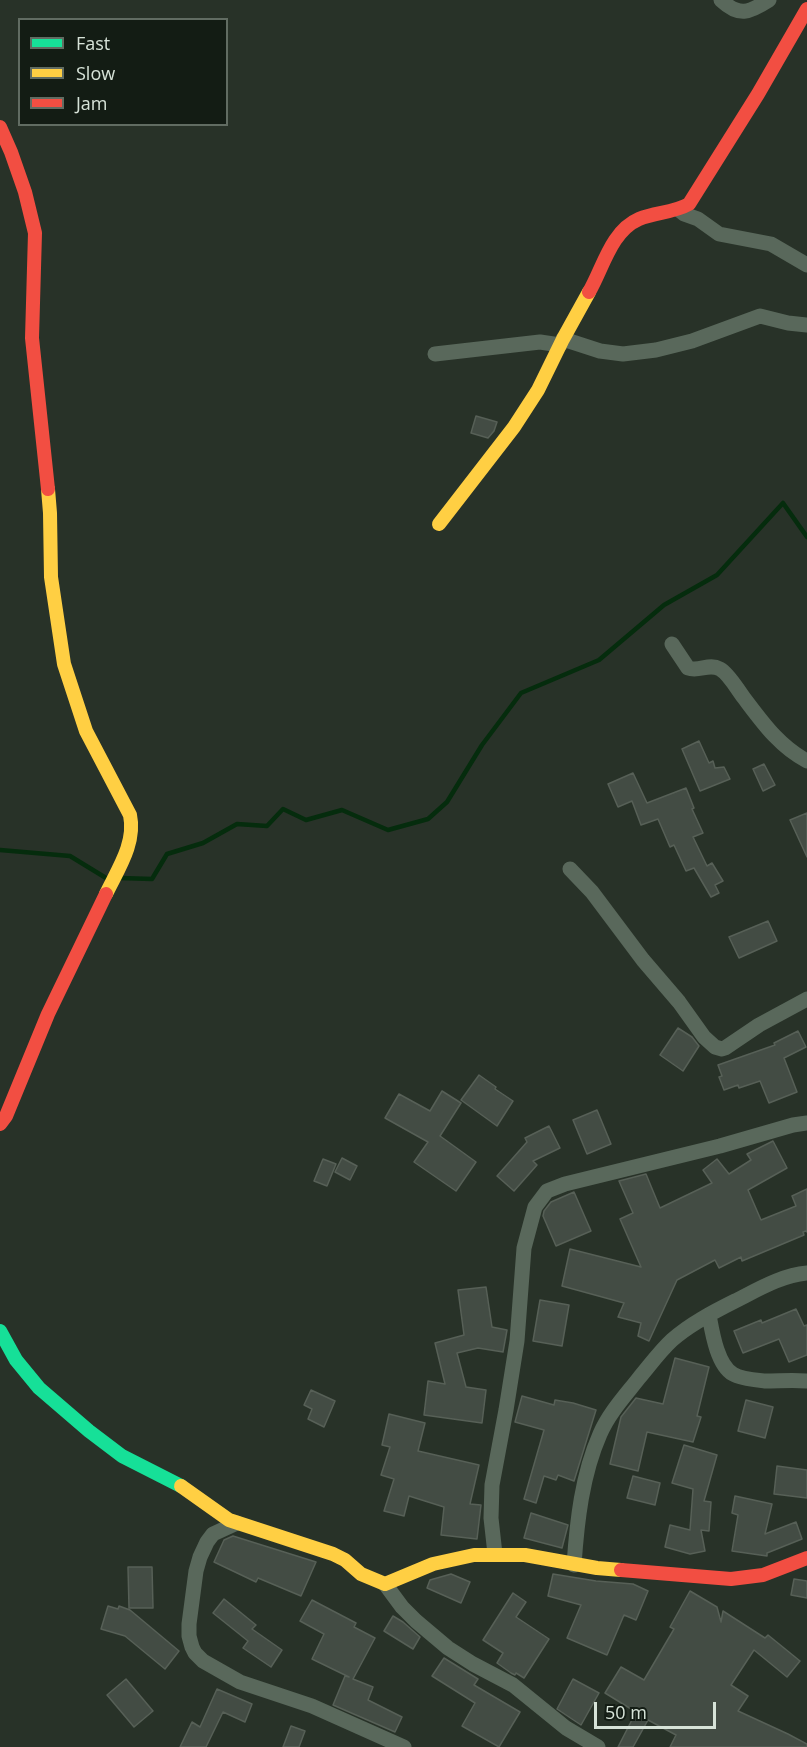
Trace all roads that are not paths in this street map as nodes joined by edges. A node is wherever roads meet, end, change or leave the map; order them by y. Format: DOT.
graph roads {
  1 [pos="721,0"];
  2 [pos="769,0"];
  3 [pos="807,9"];
  4 [pos="0,127"];
  5 [pos="679,210"];
  6 [pos="807,265"];
  7 [pos="807,325"];
  8 [pos="562,342"];
  9 [pos="435,354"];
  10 [pos="439,524"];
  11 [pos="672,644"];
  12 [pos="807,761"];
  13 [pos="570,869"];
  14 [pos="807,999"];
  15 [pos="807,1123"];
  16 [pos="0,1124"];
  17 [pos="807,1273"];
  18 [pos="709,1314"];
  19 [pos="0,1331"];
  20 [pos="807,1382"];
  21 [pos="237,1523"];
  22 [pos="495,1554"];
  23 [pos="807,1557"];
  24 [pos="574,1564"];
  25 [pos="385,1584"];
  26 [pos="404,1747"];
  27 [pos="598,1747"];
  1 -- 2 [label="street"];
  3 -- 5 [label="street"];
  4 -- 16 [label="street"];
  5 -- 6 [label="street"];
  5 -- 8 [label="street"];
  7 -- 8 [label="street"];
  8 -- 9 [label="street"];
  8 -- 10 [label="street"];
  11 -- 12 [label="street"];
  13 -- 14 [label="street"];
  15 -- 22 [label="street"];
  17 -- 18 [label="street"];
  18 -- 20 [label="street"];
  18 -- 24 [label="street"];
  19 -- 21 [label="street"];
  21 -- 25 [label="street"];
  21 -- 26 [label="street"];
  22 -- 24 [label="street"];
  22 -- 25 [label="street"];
  23 -- 24 [label="street"];
  25 -- 27 [label="street"];
}
